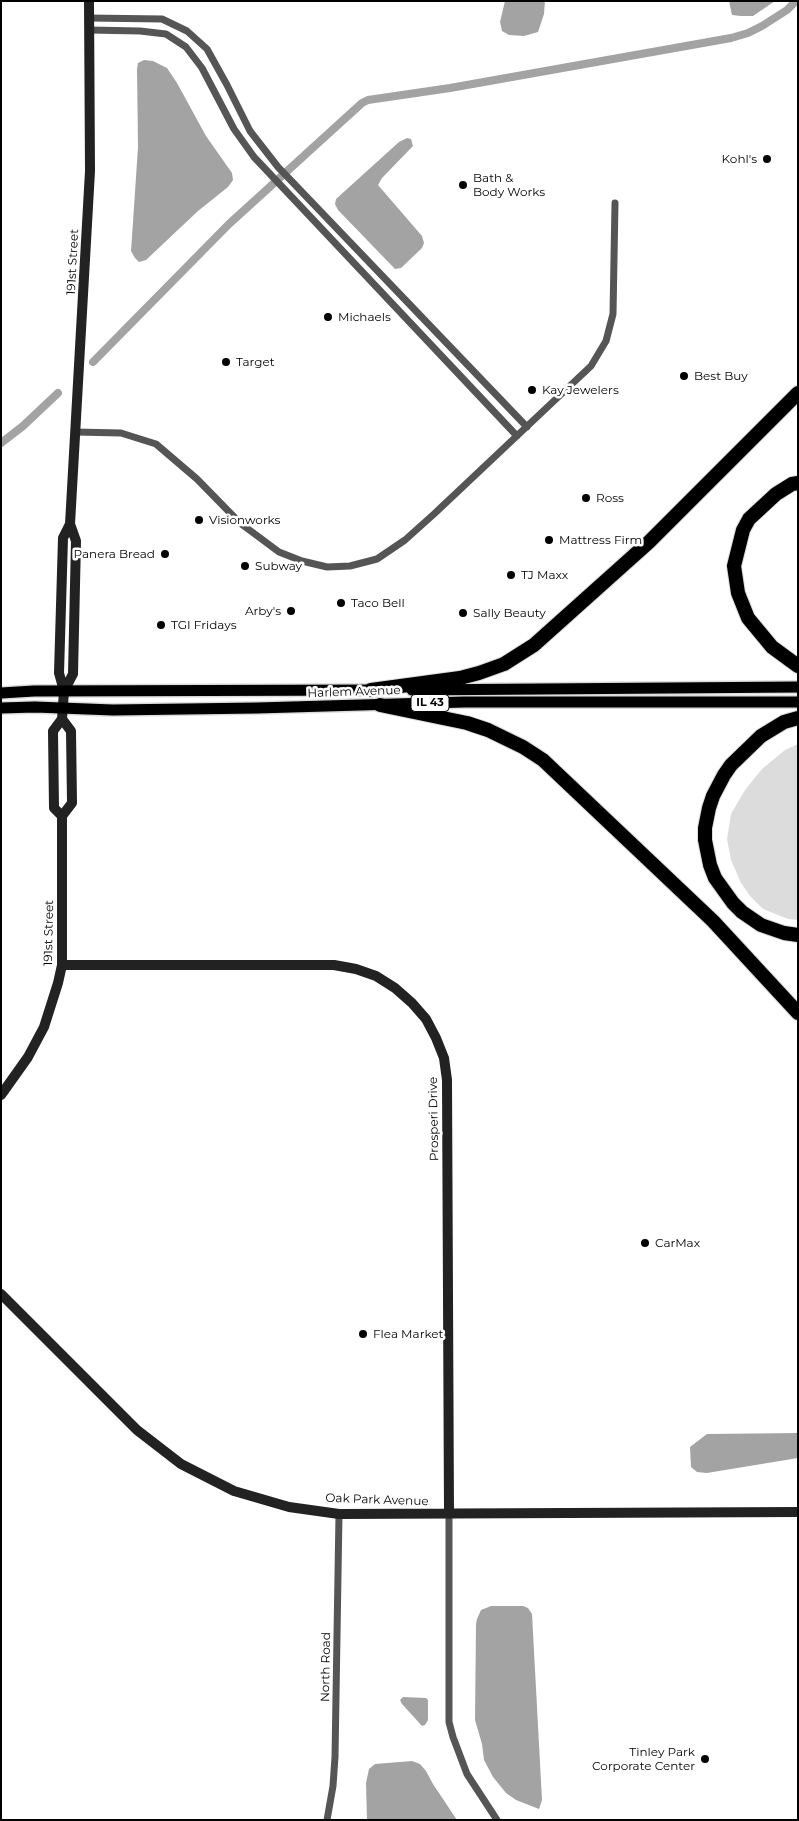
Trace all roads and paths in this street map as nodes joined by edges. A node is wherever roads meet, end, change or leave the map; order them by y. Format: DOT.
graph roads {
  1 [pos="89,1"];
  2 [pos="89,18"];
  3 [pos="89,30"];
  4 [pos="615,203"];
  5 [pos="798,393"];
  6 [pos="527,427"];
  7 [pos="75,432"];
  8 [pos="517,436"];
  9 [pos="798,483"];
  10 [pos="798,666"];
  11 [pos="798,688"];
  12 [pos="371,690"];
  13 [pos="64,691"];
  14 [pos="1,693"];
  15 [pos="798,702"];
  16 [pos="380,705"];
  17 [pos="1,708"];
  18 [pos="63,713"];
  19 [pos="798,718"];
  20 [pos="62,816"];
  21 [pos="798,935"];
  22 [pos="62,965"];
  23 [pos="798,1014"];
  24 [pos="1,1095"];
  25 [pos="1,1294"];
  26 [pos="798,1512"];
  27 [pos="339,1514"];
  28 [pos="449,1514"];
  29 [pos="327,1820"];
  30 [pos="497,1820"];
  1 -- 2 [label="street, 191st Street"];
  2 -- 3 [label="street, 191st Street"];
  2 -- 6 [label="street"];
  3 -- 7 [label="street, 191st Street"];
  3 -- 8 [label="street"];
  4 -- 6 [label="street"];
  5 -- 12 [label="highway"];
  6 -- 8 [label="street"];
  7 -- 8 [label="street"];
  7 -- 13 [label="street, 191st Street"];
  9 -- 10 [label="highway"];
  11 -- 12 [label="main road, Harlem Avenue / IL 43"];
  12 -- 13 [label="main road, Harlem Avenue / IL 43"];
  13 -- 14 [label="main road, Harlem Avenue / IL 43"];
  13 -- 18 [label="street, 191st Street"];
  15 -- 16 [label="main road, Harlem Avenue / IL 43"];
  16 -- 18 [label="main road, Harlem Avenue / IL 43"];
  16 -- 23 [label="highway"];
  17 -- 18 [label="main road, Harlem Avenue / IL 43"];
  18 -- 20 [label="street, 191st Street"];
  18 -- 20 [label="street, 191st Street"];
  19 -- 21 [label="highway"];
  20 -- 22 [label="street, 191st Street"];
  22 -- 24 [label="street, 191st Street"];
  22 -- 28 [label="street, Prosperi Drive"];
  25 -- 27 [label="street, Oak Park Avenue"];
  26 -- 28 [label="street, Oak Park Avenue"];
  27 -- 28 [label="street, Oak Park Avenue"];
  27 -- 29 [label="street, North Road"];
  28 -- 30 [label="street"];
}
